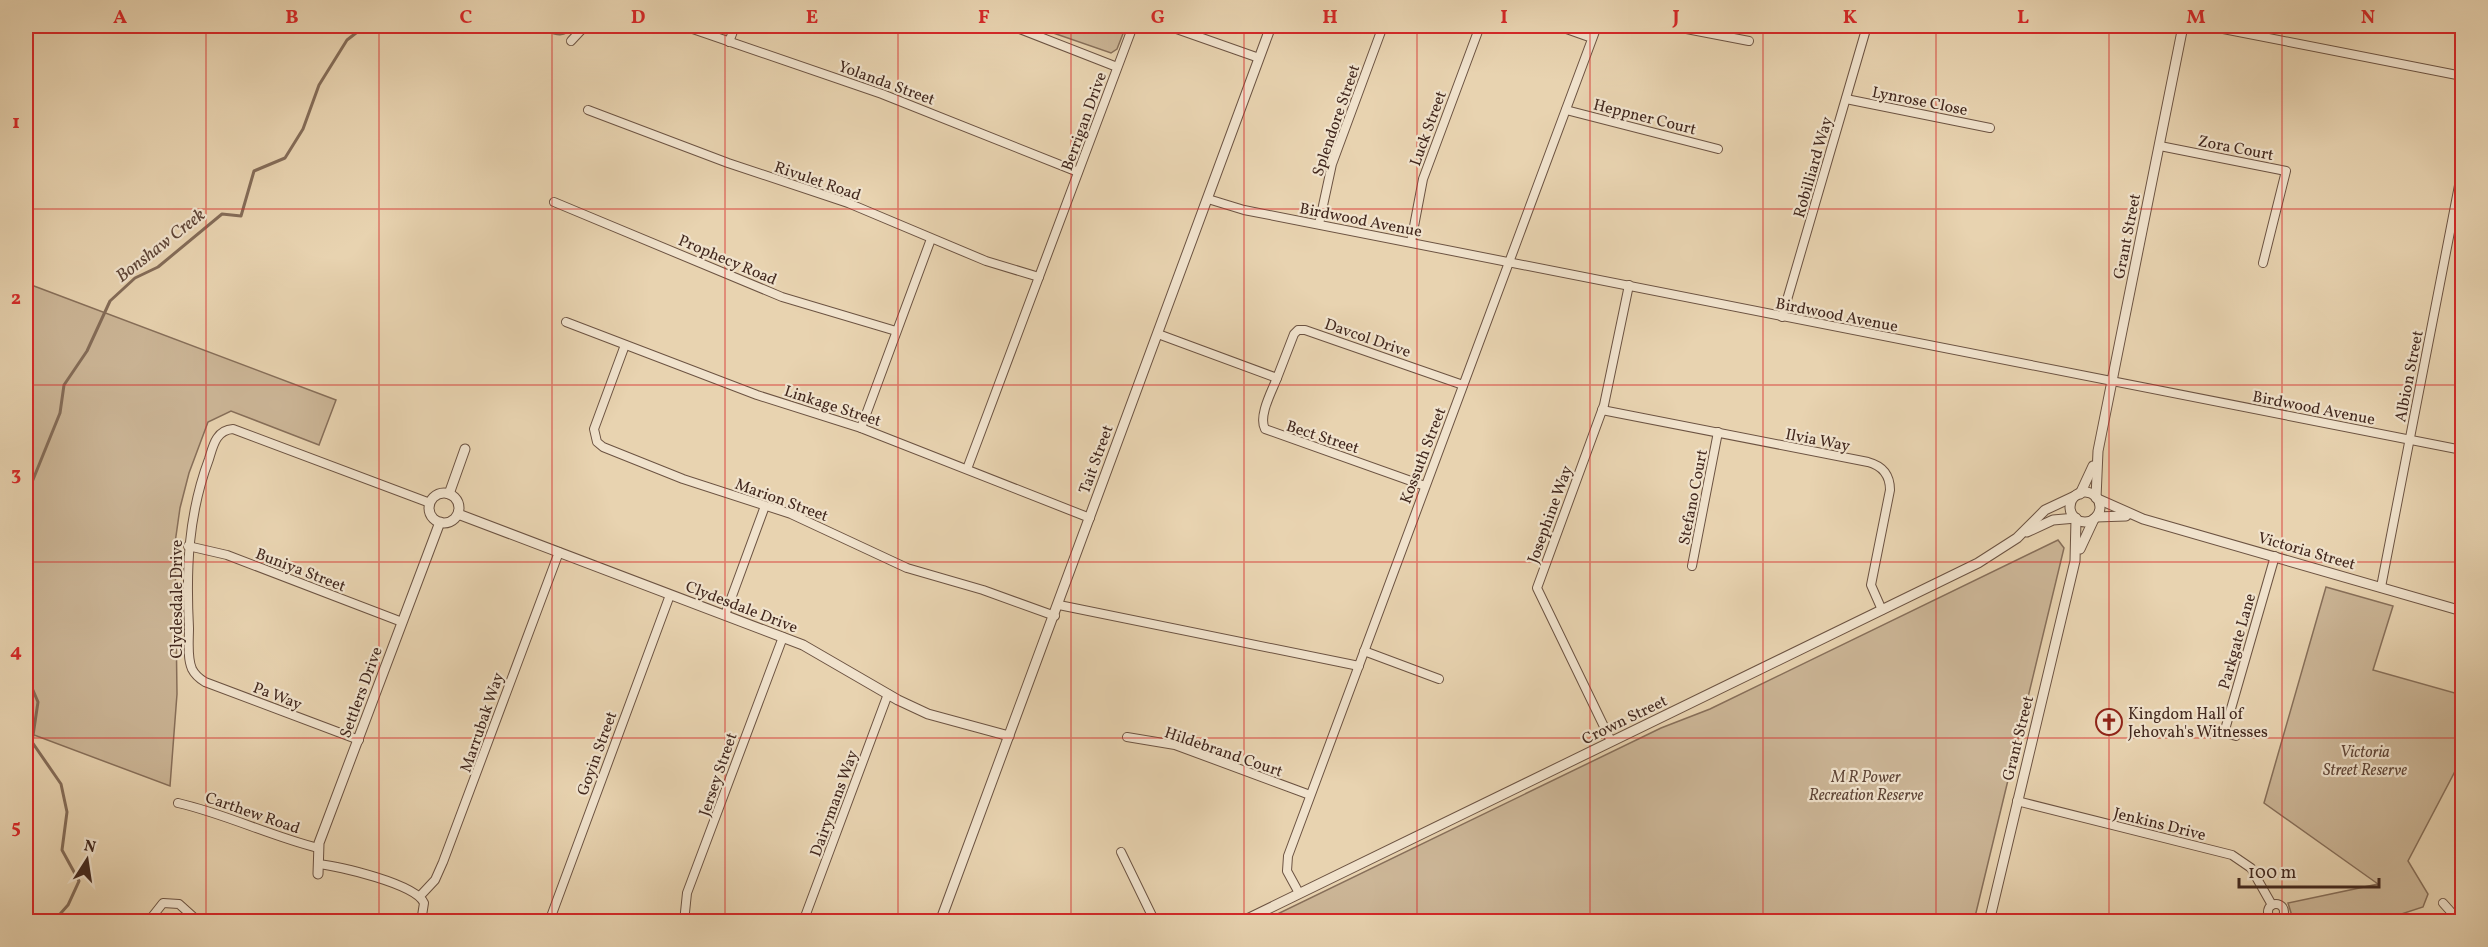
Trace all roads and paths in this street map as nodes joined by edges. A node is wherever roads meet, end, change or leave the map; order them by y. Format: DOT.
graph roads {
  1 [pos="585,26"];
  2 [pos="684,26"];
  3 [pos="735,26"];
  4 [pos="1012,26"];
  5 [pos="1133,26"];
  6 [pos="1168,26"];
  7 [pos="1264,26"];
  8 [pos="1271,26"];
  9 [pos="1383,26"];
  10 [pos="1480,26"];
  11 [pos="1558,26"];
  12 [pos="1597,26"];
  13 [pos="1671,26"];
  14 [pos="1867,26"];
  15 [pos="2183,26"];
  16 [pos="2208,26"];
  17 [pos="1592,38"];
  18 [pos="1266,39"];
  19 [pos="571,40"];
  20 [pos="1749,40"];
  21 [pos="729,42"];
  22 [pos="1259,58"];
  23 [pos="1116,67"];
  24 [pos="2463,76"];
  25 [pos="1845,99"];
  26 [pos="588,110"];
  27 [pos="1566,110"];
  28 [pos="1990,128"];
  29 [pos="2160,146"];
  30 [pos="1718,149"];
  31 [pos="2463,170"];
  32 [pos="1078,172"];
  33 [pos="1208,199"];
  34 [pos="554,202"];
  35 [pos="1319,224"];
  36 [pos="931,239"];
  37 [pos="1411,242"];
  38 [pos="1508,263"];
  39 [pos="2264,263"];
  40 [pos="1039,277"];
  41 [pos="1629,285"];
  42 [pos="1782,317"];
  43 [pos="566,322"];
  44 [pos="896,331"];
  45 [pos="1158,334"];
  46 [pos="625,345"];
  47 [pos="1277,378"];
  48 [pos="2112,380"];
  49 [pos="1463,385"];
  50 [pos="1602,410"];
  51 [pos="861,428"];
  52 [pos="1718,432"];
  53 [pos="2409,439"];
  54 [pos="465,449"];
  55 [pos="2463,450"];
  56 [pos="2098,452"];
  57 [pos="967,469"];
  58 [pos="1425,486"];
  59 [pos="449,494"];
  60 [pos="2078,494"];
  61 [pos="2097,499"];
  62 [pos="430,503"];
  63 [pos="765,506"];
  64 [pos="458,514"];
  65 [pos="1090,518"];
  66 [pos="2095,518"];
  67 [pos="2076,519"];
  68 [pos="2143,519"];
  69 [pos="440,522"];
  70 [pos="2017,538"];
  71 [pos="188,546"];
  72 [pos="559,552"];
  73 [pos="2274,556"];
  74 [pos="2075,561"];
  75 [pos="1692,566"];
  76 [pos="2381,587"];
  77 [pos="670,595"];
  78 [pos="1059,605"];
  79 [pos="1882,610"];
  80 [pos="2463,611"];
  81 [pos="725,615"];
  82 [pos="1055,616"];
  83 [pos="402,622"];
  84 [pos="783,637"];
  85 [pos="1364,651"];
  86 [pos="1359,666"];
  87 [pos="192,670"];
  88 [pos="1439,679"];
  89 [pos="888,694"];
  90 [pos="2211,729"];
  91 [pos="2224,733"];
  92 [pos="1009,736"];
  93 [pos="2236,736"];
  94 [pos="1127,737"];
  95 [pos="358,740"];
  96 [pos="1611,741"];
  97 [pos="1310,795"];
  98 [pos="2017,801"];
  99 [pos="178,803"];
  100 [pos="318,848"];
  101 [pos="1121,852"];
  102 [pos="318,869"];
  103 [pos="1299,893"];
  104 [pos="420,896"];
  105 [pos="2443,903"];
  106 [pos="2272,905"];
  107 [pos="2268,916"];
  108 [pos="2281,920"];
  109 [pos="148,921"];
  110 [pos="199,921"];
  111 [pos="421,921"];
  112 [pos="549,921"];
  113 [pos="684,921"];
  114 [pos="803,921"];
  115 [pos="939,921"];
  116 [pos="1155,921"];
  117 [pos="1241,921"];
  118 [pos="1989,921"];
  119 [pos="2256,921"];
  120 [pos="2460,921"];
  1 -- 19 [label="street"];
  2 -- 21 [label="street, Yolanda Street"];
  3 -- 21 [label="street"];
  4 -- 23 [label="street"];
  5 -- 23 [label="street, Berrigan Drive"];
  6 -- 22 [label="street"];
  7 -- 18 [label="street"];
  8 -- 18 [label="street, Tait Street"];
  9 -- 35 [label="street, Splendore Street"];
  10 -- 37 [label="street, Luck Street"];
  11 -- 17 [label="street"];
  12 -- 17 [label="street, Kossuth Street"];
  13 -- 20 [label="street"];
  14 -- 25 [label="street, Robilliard Way"];
  15 -- 29 [label="street, Grant Street"];
  16 -- 24 [label="street"];
  17 -- 27 [label="street, Kossuth Street"];
  18 -- 22 [label="street, Tait Street"];
  21 -- 32 [label="street, Yolanda Street"];
  22 -- 33 [label="street, Tait Street"];
  23 -- 32 [label="street, Berrigan Drive"];
  25 -- 28 [label="street, Lynrose Close"];
  25 -- 42 [label="street, Robilliard Way"];
  26 -- 36 [label="street, Rivulet Road"];
  27 -- 30 [label="street, Heppner Court"];
  27 -- 38 [label="street, Kossuth Street"];
  29 -- 39 [label="street, Zora Court"];
  29 -- 48 [label="street, Grant Street"];
  31 -- 53 [label="street, Albion Street"];
  32 -- 40 [label="street, Berrigan Drive"];
  33 -- 35 [label="street, Birdwood Avenue"];
  33 -- 45 [label="street, Tait Street"];
  34 -- 44 [label="street, Prophecy Road"];
  35 -- 37 [label="street, Birdwood Avenue"];
  36 -- 40 [label="street, Rivulet Road"];
  36 -- 44 [label="street"];
  37 -- 38 [label="street, Birdwood Avenue"];
  38 -- 41 [label="street, Birdwood Avenue"];
  38 -- 49 [label="street, Kossuth Street"];
  40 -- 57 [label="street, Berrigan Drive"];
  41 -- 42 [label="street, Birdwood Avenue"];
  41 -- 50 [label="street, Josephine Way"];
  42 -- 48 [label="street, Birdwood Avenue"];
  43 -- 46 [label="street, Linkage Street"];
  44 -- 51 [label="street"];
  45 -- 47 [label="street"];
  45 -- 65 [label="street, Tait Street"];
  46 -- 51 [label="street, Linkage Street"];
  46 -- 63 [label="street, Marion Street"];
  47 -- 49 [label="street, Davcol Drive"];
  47 -- 58 [label="street, Bect Street"];
  48 -- 53 [label="street, Birdwood Avenue"];
  48 -- 56 [label="street, Grant Street"];
  49 -- 58 [label="street, Kossuth Street"];
  50 -- 52 [label="street, Ilvia Way"];
  50 -- 96 [label="street, Josephine Way"];
  51 -- 57 [label="street, Linkage Street"];
  52 -- 75 [label="street, Stefano Court"];
  52 -- 79 [label="street, Ilvia Way"];
  53 -- 55 [label="street, Birdwood Avenue"];
  53 -- 76 [label="street, Albion Street"];
  54 -- 59 [label="street"];
  56 -- 60 [label="street, Grant Street"];
  56 -- 61 [label="street, Grant Street"];
  57 -- 65 [label="street, Linkage Street"];
  58 -- 85 [label="street, Kossuth Street"];
  59 -- 62 [label="street"];
  59 -- 64 [label="street"];
  60 -- 61 [label="street"];
  60 -- 67 [label="street"];
  60 -- 70 [label="street, Crown Street"];
  61 -- 66 [label="street"];
  61 -- 68 [label="street, Victoria Street"];
  62 -- 69 [label="street"];
  62 -- 71 [label="street, Clydesdale Drive"];
  63 -- 81 [label="street"];
  63 -- 82 [label="street, Marion Street"];
  64 -- 69 [label="street"];
  64 -- 72 [label="street, Clydesdale Drive"];
  65 -- 78 [label="street, Tait Street"];
  66 -- 67 [label="street"];
  66 -- 68 [label="street, Victoria Street"];
  66 -- 74 [label="street, Grant Street"];
  67 -- 70 [label="street, Crown Street"];
  67 -- 74 [label="street, Grant Street"];
  68 -- 73 [label="street, Victoria Street"];
  69 -- 83 [label="street, Settlers Drive"];
  70 -- 79 [label="street, Crown Street"];
  71 -- 83 [label="street, Buniya Street"];
  71 -- 87 [label="street, Clydesdale Drive"];
  72 -- 77 [label="street, Clydesdale Drive"];
  72 -- 104 [label="street, Marrubak Way"];
  73 -- 76 [label="street, Victoria Street"];
  73 -- 91 [label="street, Parkgate Lane"];
  74 -- 98 [label="street, Grant Street"];
  76 -- 80 [label="street, Victoria Street"];
  77 -- 81 [label="street, Clydesdale Drive"];
  77 -- 112 [label="street, Goyin Street"];
  78 -- 82 [label="street, Tait Street"];
  78 -- 86 [label="street"];
  79 -- 96 [label="street, Crown Street"];
  81 -- 84 [label="street, Clydesdale Drive"];
  82 -- 92 [label="street, Tait Street"];
  83 -- 95 [label="street, Settlers Drive"];
  84 -- 89 [label="street, Clydesdale Drive"];
  84 -- 113 [label="street, Jersey Street"];
  85 -- 86 [label="street, Kossuth Street"];
  85 -- 88 [label="street"];
  86 -- 97 [label="street, Kossuth Street"];
  87 -- 95 [label="street, Pa Way"];
  89 -- 92 [label="street, Clydesdale Drive"];
  89 -- 114 [label="street, Dairymans Way"];
  90 -- 91 [label="street"];
  91 -- 93 [label="street"];
  92 -- 115 [label="street, Tait Street"];
  94 -- 97 [label="street, Hildebrand Court"];
  95 -- 100 [label="street, Settlers Drive"];
  96 -- 103 [label="street, Crown Street"];
  97 -- 103 [label="street, Kossuth Street"];
  98 -- 106 [label="street, Jenkins Drive"];
  98 -- 118 [label="street, Grant Street"];
  99 -- 100 [label="street, Carthew Road"];
  100 -- 102 [label="street, Settlers Drive"];
  101 -- 116 [label="street"];
  102 -- 104 [label="street"];
  103 -- 117 [label="street, Crown Street"];
  104 -- 111 [label="street"];
  105 -- 120 [label="street"];
  106 -- 107 [label="street"];
  106 -- 108 [label="street"];
  107 -- 108 [label="street"];
  107 -- 119 [label="street"];
  109 -- 110 [label="street"];
}
